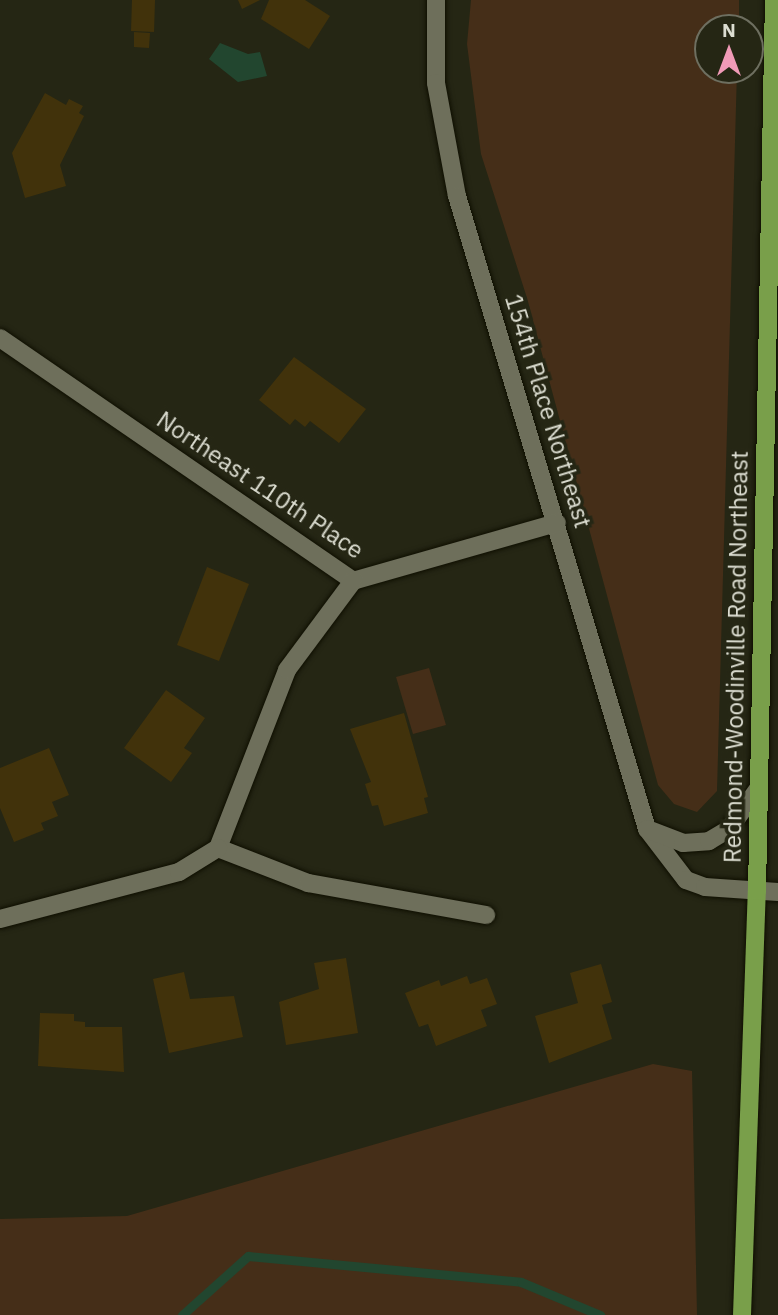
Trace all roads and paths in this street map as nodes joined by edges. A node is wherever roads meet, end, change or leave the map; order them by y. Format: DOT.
graph roads {
  1 [pos="436,0"];
  2 [pos="774,0"];
  3 [pos="0,338"];
  4 [pos="557,523"];
  5 [pos="353,581"];
  6 [pos="758,789"];
  7 [pos="647,830"];
  8 [pos="218,848"];
  9 [pos="757,891"];
  10 [pos="778,892"];
  11 [pos="486,915"];
  12 [pos="0,919"];
  13 [pos="742,1315"];
  1 -- 4 [label="street, 154th Place Northeast"];
  2 -- 6 [label="main road, Redmond-Woodinville Road Northeast"];
  3 -- 5 [label="street, Northeast 110th Place"];
  4 -- 5 [label="street, Northeast 110th Place"];
  4 -- 7 [label="street, 154th Place Northeast"];
  5 -- 8 [label="street"];
  6 -- 7 [label="street"];
  6 -- 9 [label="main road, Redmond-Woodinville Road Northeast"];
  7 -- 9 [label="street, 154th Place Northeast"];
  8 -- 11 [label="street"];
  8 -- 12 [label="street"];
  9 -- 10 [label="street, 154th Place Northeast"];
  9 -- 13 [label="main road, Redmond-Woodinville Road Northeast"];
}
